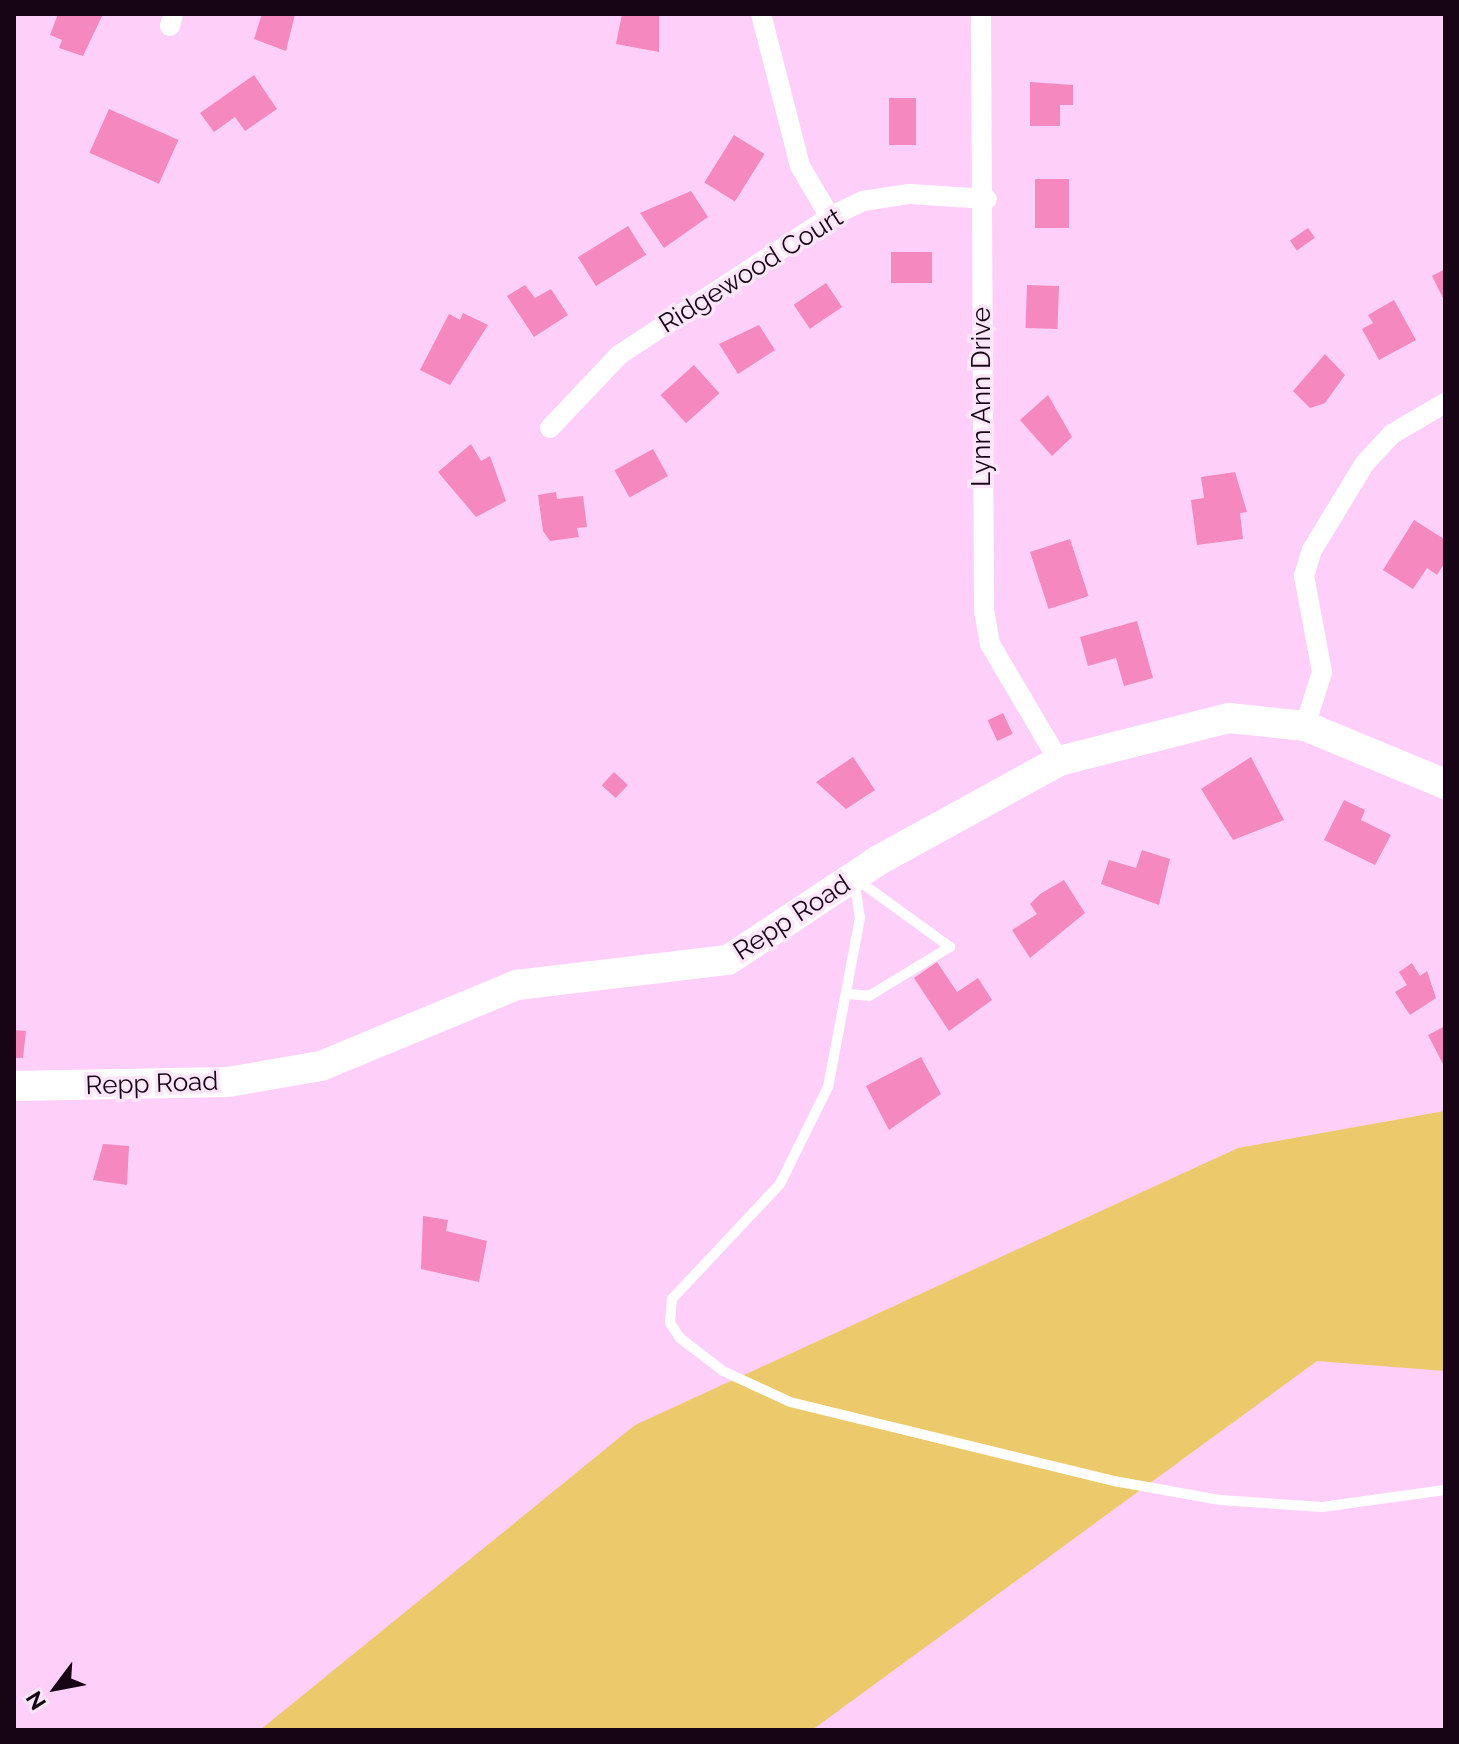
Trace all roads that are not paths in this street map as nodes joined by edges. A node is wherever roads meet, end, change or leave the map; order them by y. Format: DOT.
graph roads {
  1 [pos="761,14"];
  2 [pos="981,14"];
  3 [pos="987,199"];
  4 [pos="830,217"];
  5 [pos="1445,403"];
  6 [pos="550,428"];
  7 [pos="1305,726"];
  8 [pos="1059,761"];
  9 [pos="1445,784"];
  10 [pos="854,878"];
  11 [pos="848,994"];
  12 [pos="14,1086"];
  13 [pos="1445,1490"];
  1 -- 4 [label="street"];
  2 -- 3 [label="street, Lynn Ann Drive"];
  3 -- 4 [label="street, Ridgewood Court"];
  3 -- 8 [label="street, Lynn Ann Drive"];
  4 -- 6 [label="street, Ridgewood Court"];
  5 -- 7 [label="street"];
  7 -- 8 [label="street, Repp Road"];
  7 -- 9 [label="street, Repp Road"];
  8 -- 10 [label="street, Repp Road"];
  10 -- 11 [label="lane"];
  10 -- 11 [label="lane"];
  10 -- 12 [label="street, Repp Road"];
  11 -- 13 [label="lane"];
}
